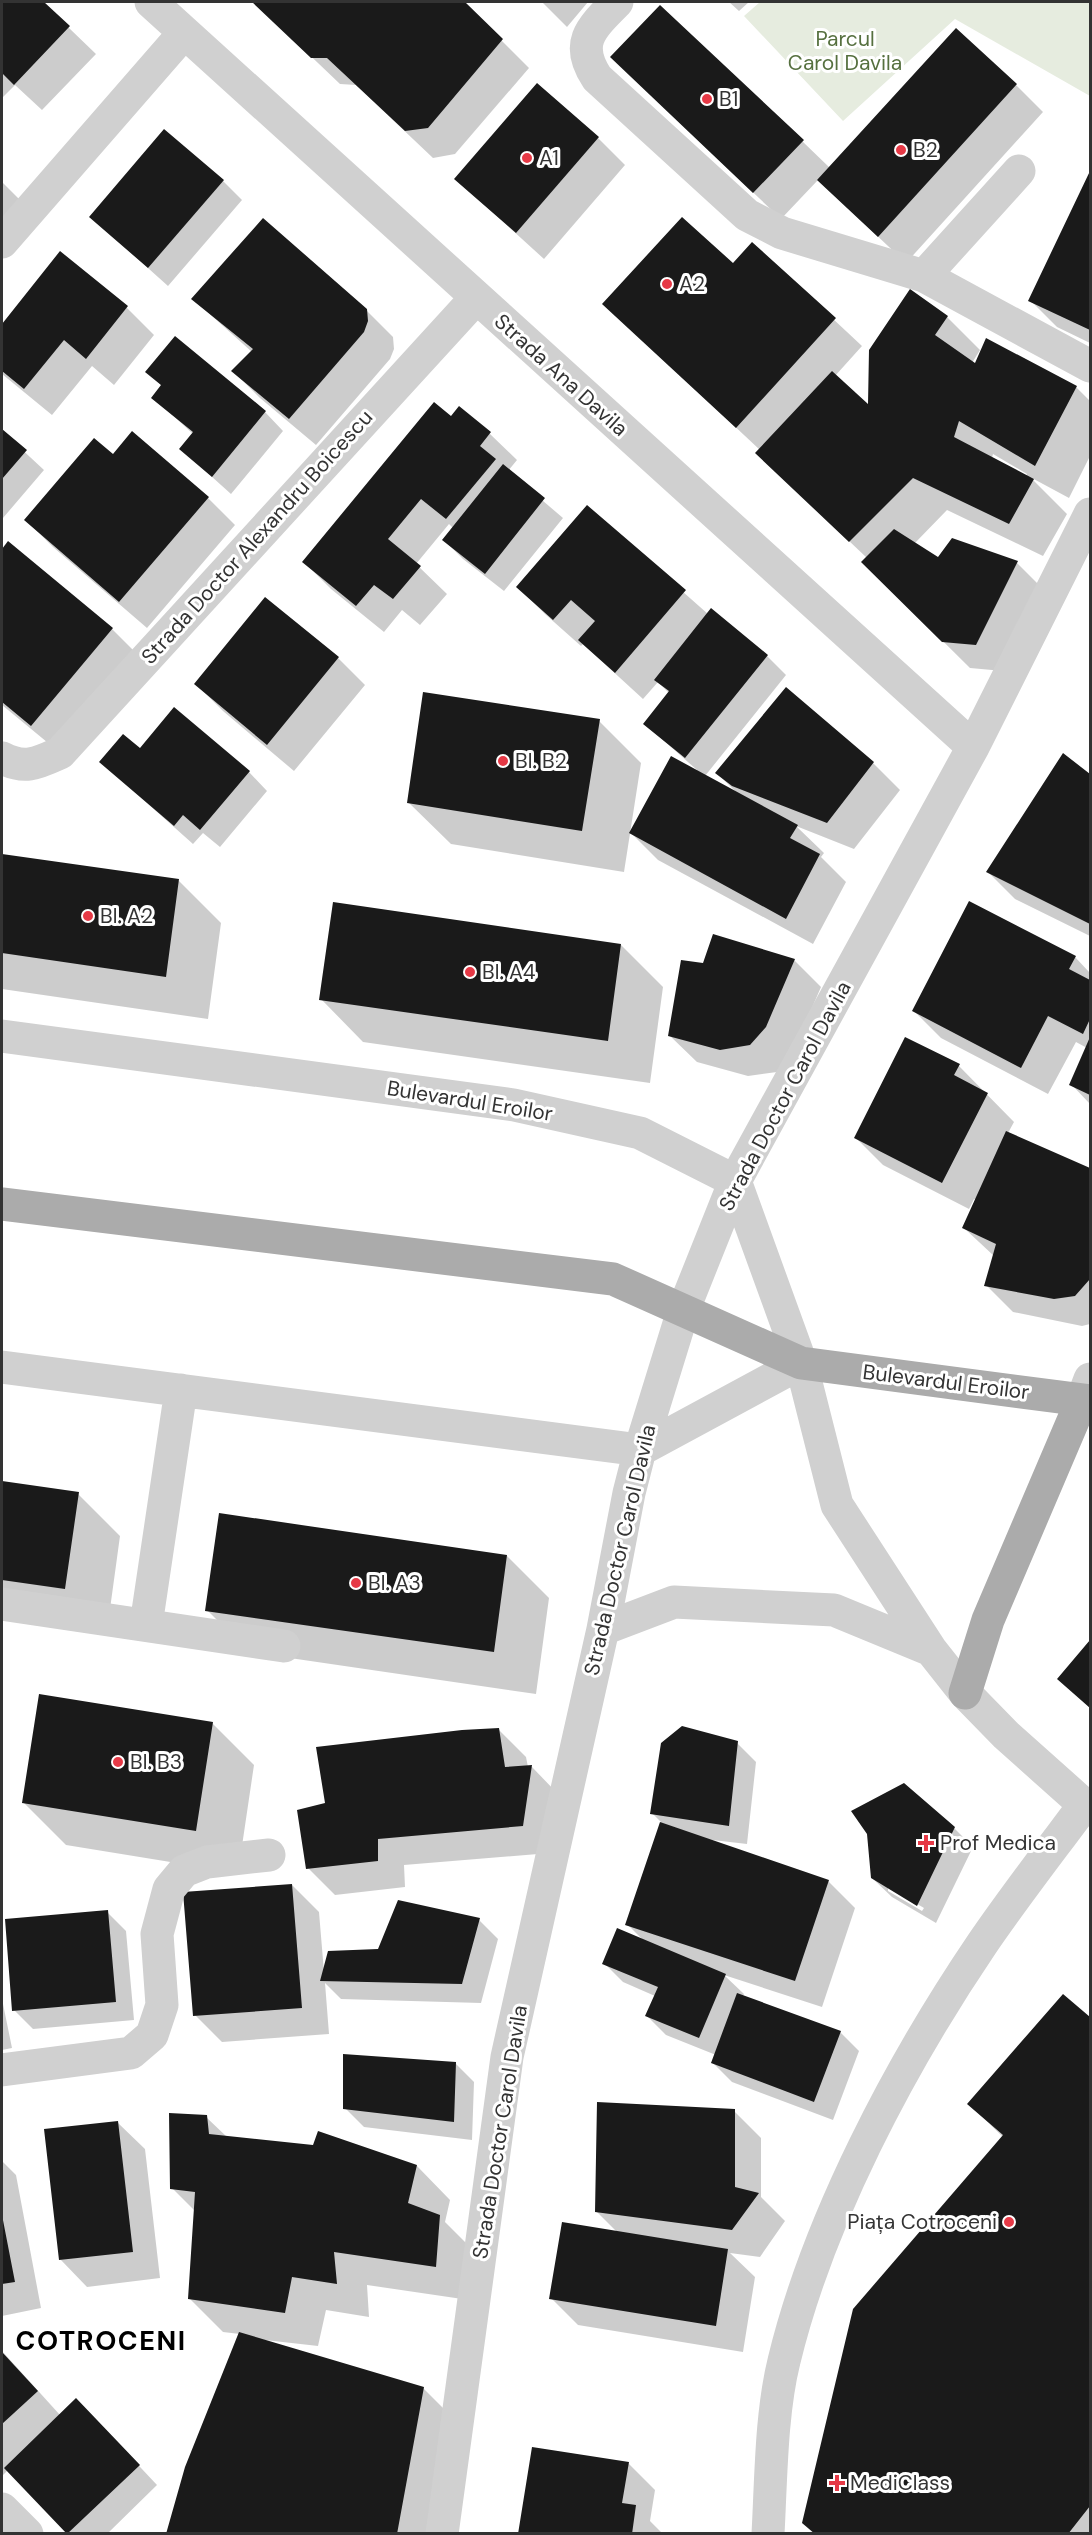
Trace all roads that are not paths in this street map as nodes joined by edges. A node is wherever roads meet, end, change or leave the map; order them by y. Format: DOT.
graph roads {
  1 [pos="151,2"];
  2 [pos="617,2"];
  3 [pos="184,33"];
  4 [pos="1019,171"];
  5 [pos="2,242"];
  6 [pos="924,276"];
  7 [pos="476,298"];
  8 [pos="1090,366"];
  9 [pos="1090,514"];
  10 [pos="973,747"];
  11 [pos="17,762"];
  12 [pos="2,1036"];
  13 [pos="735,1181"];
  14 [pos="2,1204"];
  15 [pos="683,1311"];
  16 [pos="801,1363"];
  17 [pos="2,1367"];
  18 [pos="181,1390"];
  19 [pos="1088,1393"];
  20 [pos="640,1450"];
  21 [pos="2,1604"];
  22 [pos="146,1625"];
  23 [pos="603,1629"];
  24 [pos="284,1646"];
  25 [pos="931,1650"];
  26 [pos="965,1693"];
  27 [pos="1087,1807"];
  28 [pos="269,1855"];
  29 [pos="2,2070"];
  30 [pos="2,2509"];
  31 [pos="27,2534"];
  32 [pos="442,2534"];
  33 [pos="768,2534"];
  1 -- 3 [label="street, Strada Ana Davila"];
  2 -- 6 [label="street"];
  3 -- 5 [label="street"];
  3 -- 7 [label="street, Strada Ana Davila"];
  4 -- 6 [label="street"];
  6 -- 8 [label="street"];
  7 -- 10 [label="street, Strada Ana Davila"];
  7 -- 11 [label="street, Strada Doctor Alexandru Boicescu"];
  9 -- 10 [label="street, Strada Doctor Carol Davila"];
  10 -- 13 [label="street, Strada Doctor Carol Davila"];
  12 -- 13 [label="street, Bulevardul Eroilor"];
  13 -- 15 [label="street, Strada Doctor Carol Davila"];
  13 -- 16 [label="street"];
  14 -- 15 [label="main road, Bulevardul Eroilor"];
  15 -- 16 [label="main road, Bulevardul Eroilor"];
  15 -- 20 [label="street, Strada Doctor Carol Davila"];
  16 -- 19 [label="main road, Bulevardul Eroilor"];
  16 -- 20 [label="street"];
  16 -- 25 [label="street"];
  17 -- 18 [label="street"];
  18 -- 20 [label="street"];
  18 -- 22 [label="street"];
  19 -- 26 [label="main road"];
  20 -- 23 [label="street, Strada Doctor Carol Davila"];
  21 -- 22 [label="street"];
  22 -- 24 [label="street"];
  23 -- 25 [label="street"];
  23 -- 32 [label="street, Strada Doctor Carol Davila"];
  25 -- 26 [label="street"];
  26 -- 27 [label="street"];
  27 -- 33 [label="street"];
  28 -- 29 [label="street"];
  30 -- 31 [label="street"];
}
